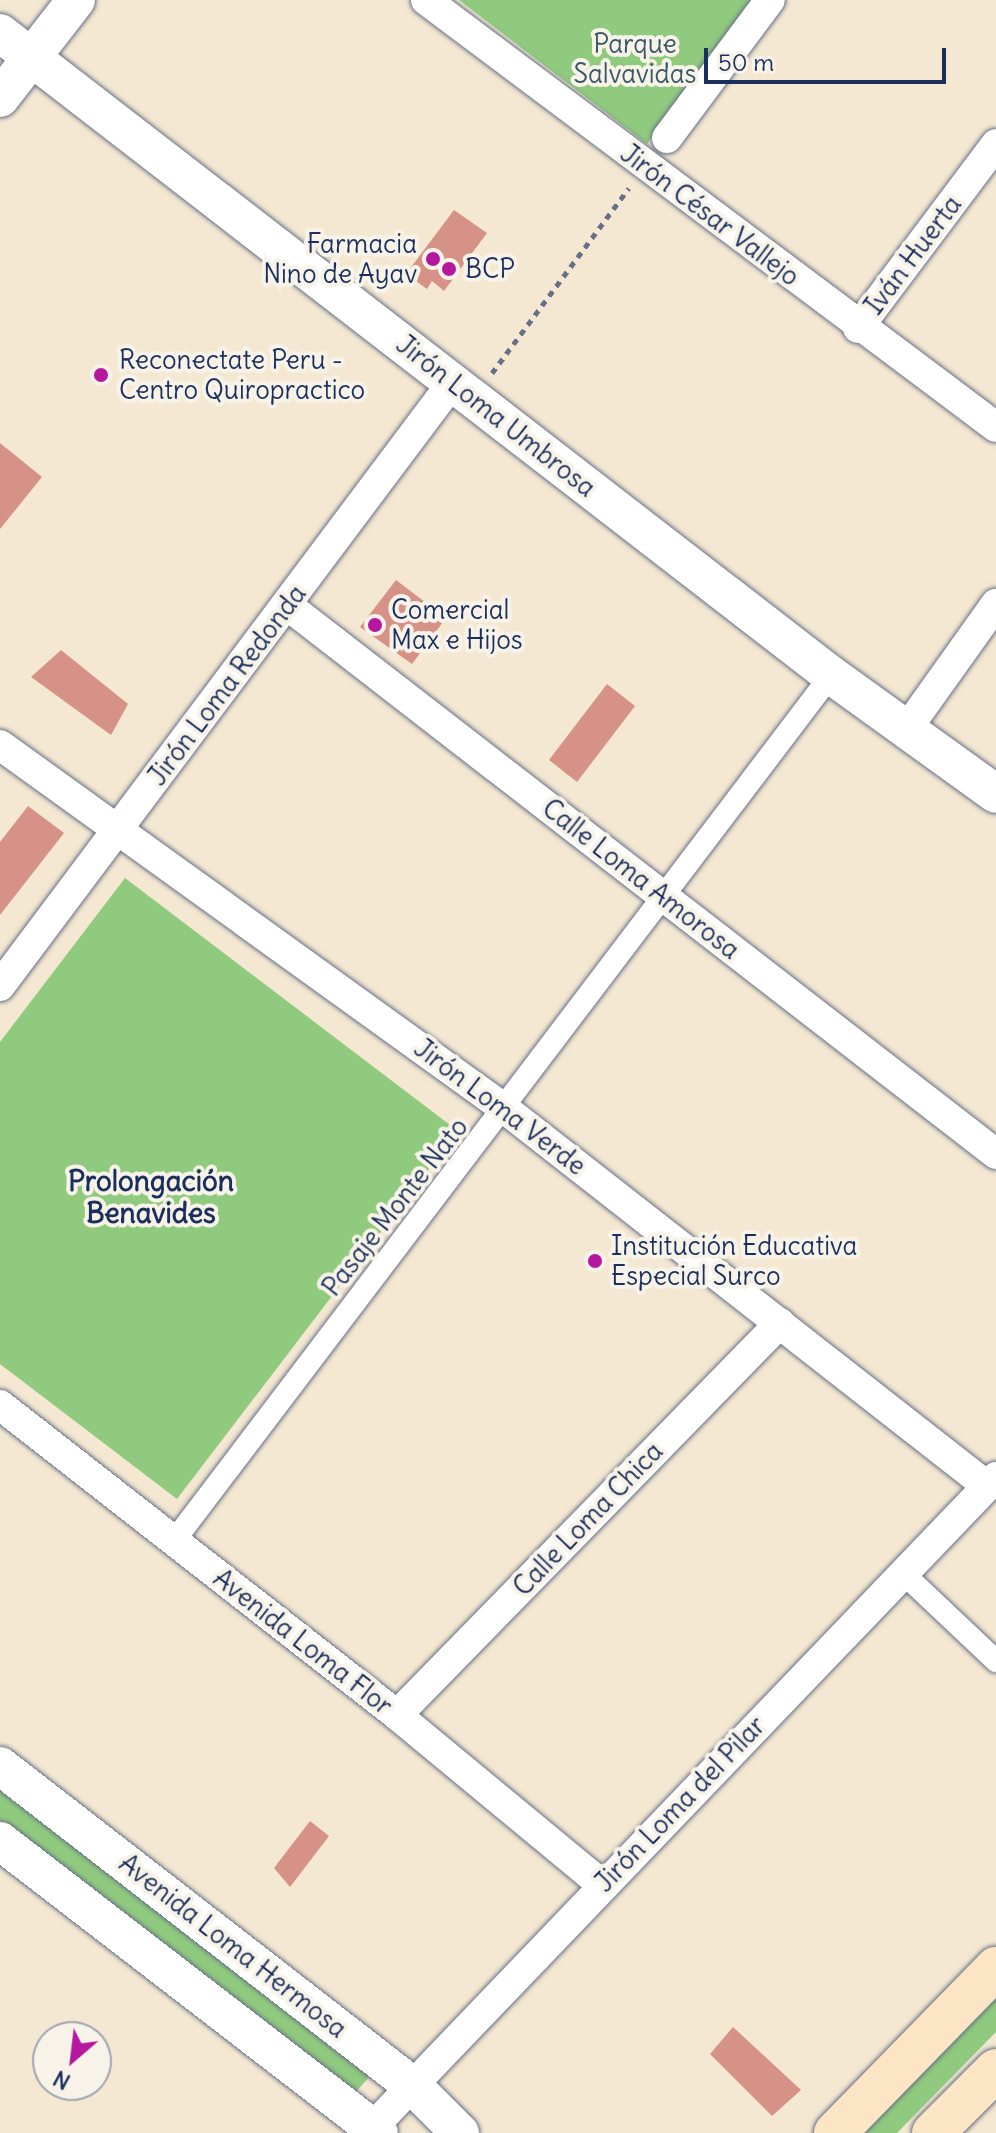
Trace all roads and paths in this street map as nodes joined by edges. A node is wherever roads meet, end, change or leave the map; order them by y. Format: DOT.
graph roads {
  1 [pos="76,0"];
  2 [pos="426,0"];
  3 [pos="770,0"];
  4 [pos="0,33"];
  5 [pos="32,57"];
  6 [pos="0,98"];
  7 [pos="667,138"];
  8 [pos="996,144"];
  9 [pos="630,187"];
  10 [pos="858,328"];
  11 [pos="462,390"];
  12 [pos="996,427"];
  13 [pos="996,604"];
  14 [pos="287,605"];
  15 [pos="831,675"];
  16 [pos="906,730"];
  17 [pos="0,745"];
  18 [pos="996,794"];
  19 [pos="118,832"];
  20 [pos="663,895"];
  21 [pos="0,986"];
  22 [pos="505,1109"];
  23 [pos="996,1154"];
  24 [pos="780,1323"];
  25 [pos="0,1405"];
  26 [pos="992,1482"];
  27 [pos="174,1541"];
  28 [pos="904,1574"];
  29 [pos="996,1661"];
  30 [pos="397,1715"];
  31 [pos="0,1766"];
  32 [pos="0,1841"];
  33 [pos="601,1884"];
  34 [pos="996,1968"];
  35 [pos="994,2077"];
  36 [pos="414,2087"];
  37 [pos="373,2131"];
  38 [pos="460,2133"];
  39 [pos="835,2133"];
  40 [pos="933,2133"];
  1 -- 5 [label="street"];
  2 -- 10 [label="street, Jirón César Vallejo"];
  3 -- 7 [label="street"];
  4 -- 5 [label="street, Jirón Loma Umbrosa"];
  5 -- 6 [label="street"];
  5 -- 11 [label="street, Jirón Loma Umbrosa"];
  8 -- 10 [label="street, Iván Huerta"];
  9 -- 11 [label="path"];
  10 -- 12 [label="street, Jirón César Vallejo"];
  11 -- 14 [label="street, Jirón Loma Redonda"];
  11 -- 15 [label="street, Jirón Loma Umbrosa"];
  13 -- 16 [label="street"];
  14 -- 19 [label="street, Jirón Loma Redonda"];
  14 -- 20 [label="street, Calle Loma Amorosa"];
  15 -- 16 [label="street, Jirón Loma Umbrosa"];
  15 -- 20 [label="street, Pasaje Monte Nato"];
  16 -- 18 [label="street, Jirón Loma Umbrosa"];
  17 -- 19 [label="street, Jirón Loma Verde"];
  19 -- 21 [label="street, Jirón Loma Redonda"];
  19 -- 22 [label="street, Jirón Loma Verde"];
  20 -- 22 [label="street, Pasaje Monte Nato"];
  20 -- 23 [label="street, Calle Loma Amorosa"];
  22 -- 24 [label="street, Jirón Loma Verde"];
  22 -- 27 [label="street, Pasaje Monte Nato"];
  24 -- 26 [label="street, Jirón Loma Verde"];
  24 -- 30 [label="street, Calle Loma Chica"];
  25 -- 27 [label="street, Avenida Loma Flor"];
  26 -- 28 [label="street, Jirón Loma del Pilar"];
  27 -- 30 [label="street, Avenida Loma Flor"];
  28 -- 29 [label="street"];
  28 -- 33 [label="street, Jirón Loma del Pilar"];
  30 -- 33 [label="street, Avenida Loma Flor"];
  31 -- 36 [label="street, Avenida Loma Hermosa"];
  32 -- 37 [label="street"];
  33 -- 36 [label="street, Jirón Loma del Pilar"];
  34 -- 39 [label="main road"];
  35 -- 40 [label="main road"];
  36 -- 37 [label="street, Jirón Loma del Pilar"];
  36 -- 38 [label="street, Avenida Loma Hermosa"];
}
